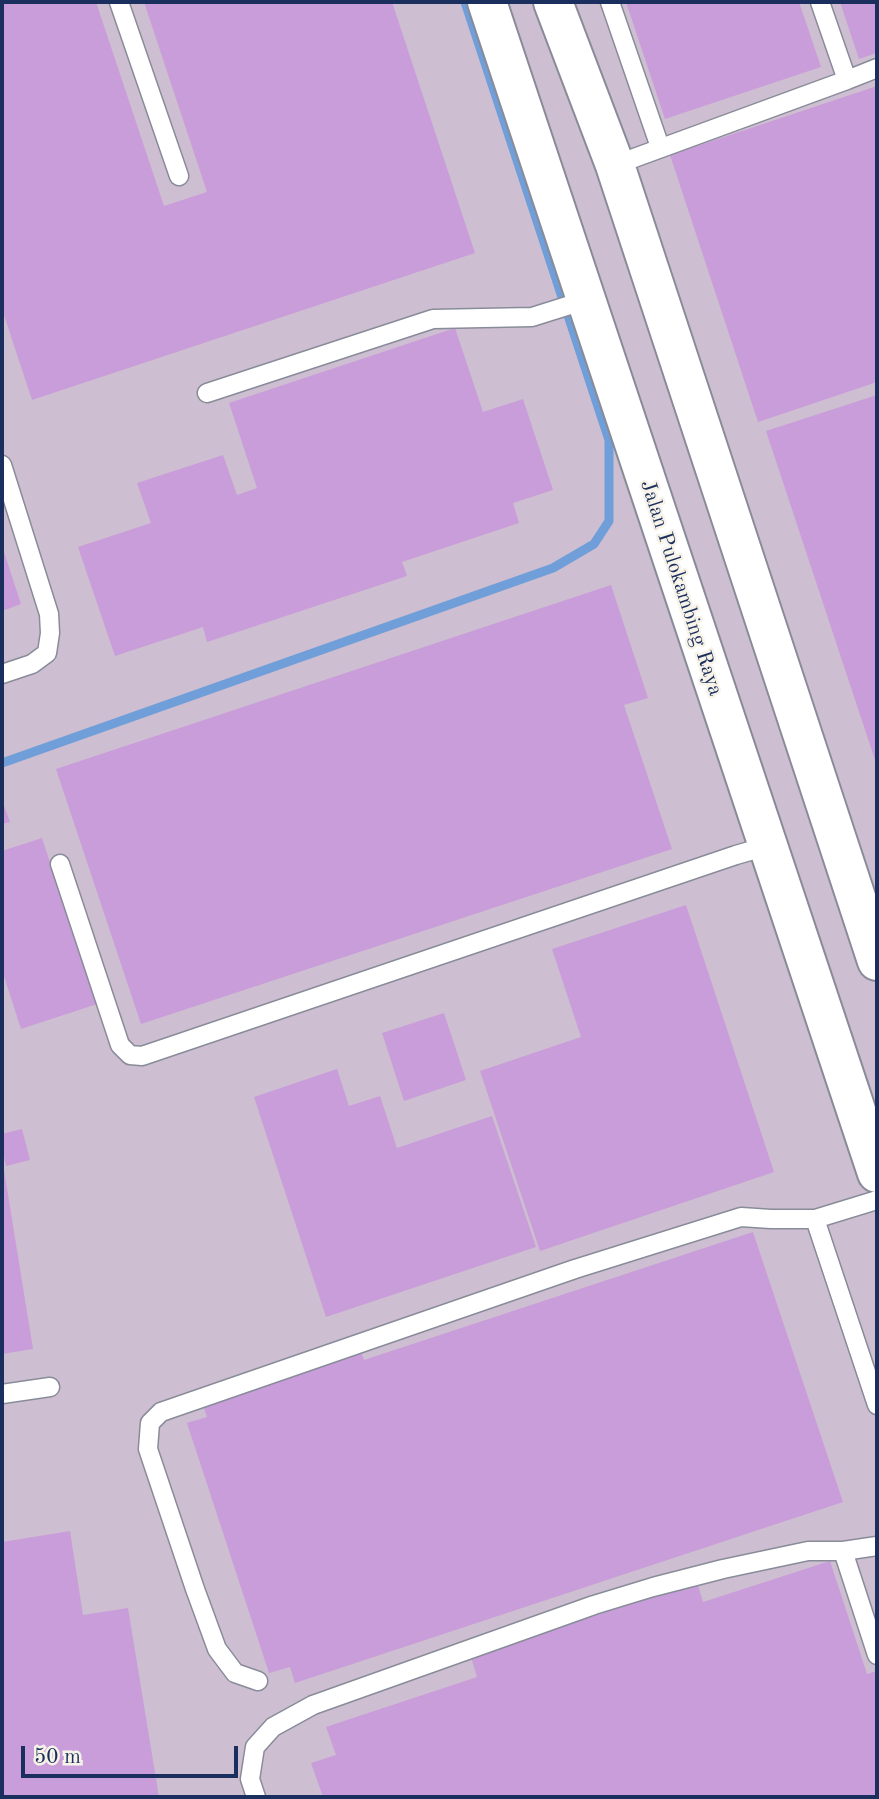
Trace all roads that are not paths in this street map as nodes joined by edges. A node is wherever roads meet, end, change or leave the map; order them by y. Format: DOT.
graph roads {
  1 [pos="120,2"];
  2 [pos="488,2"];
  3 [pos="553,2"];
  4 [pos="610,2"];
  5 [pos="820,2"];
  6 [pos="877,68"];
  7 [pos="847,80"];
  8 [pos="660,147"];
  9 [pos="615,165"];
  10 [pos="179,176"];
  11 [pos="570,305"];
  12 [pos="207,393"];
  13 [pos="2,465"];
  14 [pos="2,674"];
  15 [pos="767,846"];
  16 [pos="60,864"];
  17 [pos="877,961"];
  18 [pos="877,1173"];
  19 [pos="877,1200"];
  20 [pos="814,1219"];
  21 [pos="50,1387"];
  22 [pos="2,1394"];
  23 [pos="877,1405"];
  24 [pos="877,1546"];
  25 [pos="843,1551"];
  26 [pos="877,1655"];
  27 [pos="258,1681"];
  28 [pos="256,1797"];
  1 -- 10 [label="lane"];
  2 -- 11 [label="street, Jalan Pulokambing Raya"];
  3 -- 9 [label="street"];
  4 -- 8 [label="lane"];
  5 -- 7 [label="lane"];
  6 -- 7 [label="lane"];
  7 -- 8 [label="lane"];
  8 -- 9 [label="lane"];
  9 -- 17 [label="street"];
  11 -- 12 [label="lane"];
  11 -- 15 [label="street, Jalan Pulokambing Raya"];
  13 -- 14 [label="lane"];
  15 -- 16 [label="lane"];
  15 -- 18 [label="street, Jalan Pulokambing Raya"];
  19 -- 20 [label="lane"];
  20 -- 23 [label="lane"];
  20 -- 27 [label="lane"];
  21 -- 22 [label="lane"];
  24 -- 25 [label="lane"];
  25 -- 26 [label="lane"];
  25 -- 28 [label="lane"];
}
